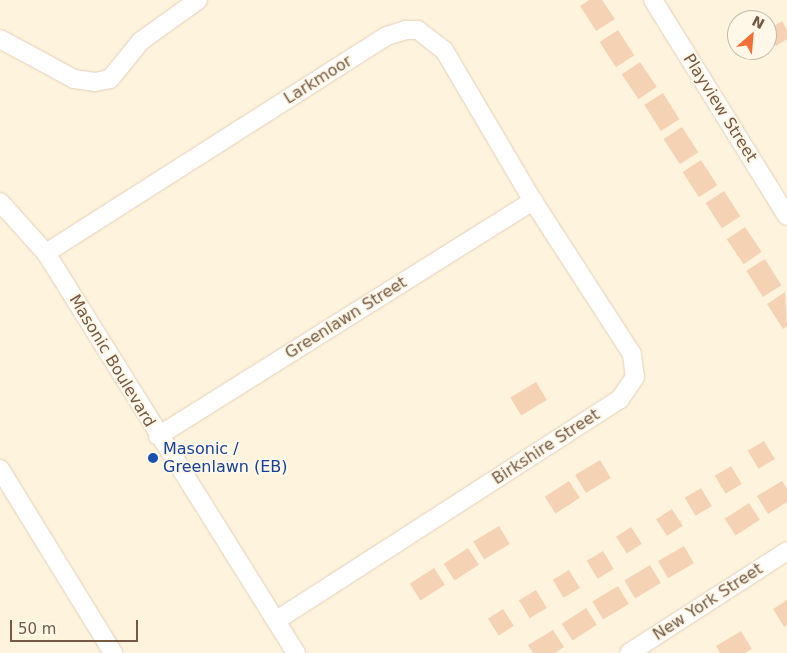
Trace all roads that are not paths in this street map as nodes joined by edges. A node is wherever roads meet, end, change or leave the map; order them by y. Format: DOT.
graph roads {
  1 [pos="198,0"];
  2 [pos="653,0"];
  3 [pos="0,39"];
  4 [pos="533,201"];
  5 [pos="0,202"];
  6 [pos="787,216"];
  7 [pos="46,253"];
  8 [pos="158,436"];
  9 [pos="0,469"];
  10 [pos="787,551"];
  11 [pos="276,621"];
  12 [pos="113,653"];
  13 [pos="296,653"];
  14 [pos="629,653"];
  1 -- 3 [label="street"];
  2 -- 6 [label="street, Playview Street"];
  4 -- 7 [label="street, Larkmoor"];
  4 -- 8 [label="street, Greenlawn Street"];
  4 -- 11 [label="street, Birkshire Street"];
  5 -- 7 [label="street, Masonic Boulevard"];
  7 -- 8 [label="street, Masonic Boulevard"];
  8 -- 11 [label="street, Masonic Boulevard"];
  9 -- 12 [label="street"];
  10 -- 14 [label="street, New York Street"];
  11 -- 13 [label="street, Masonic Boulevard"];
}
